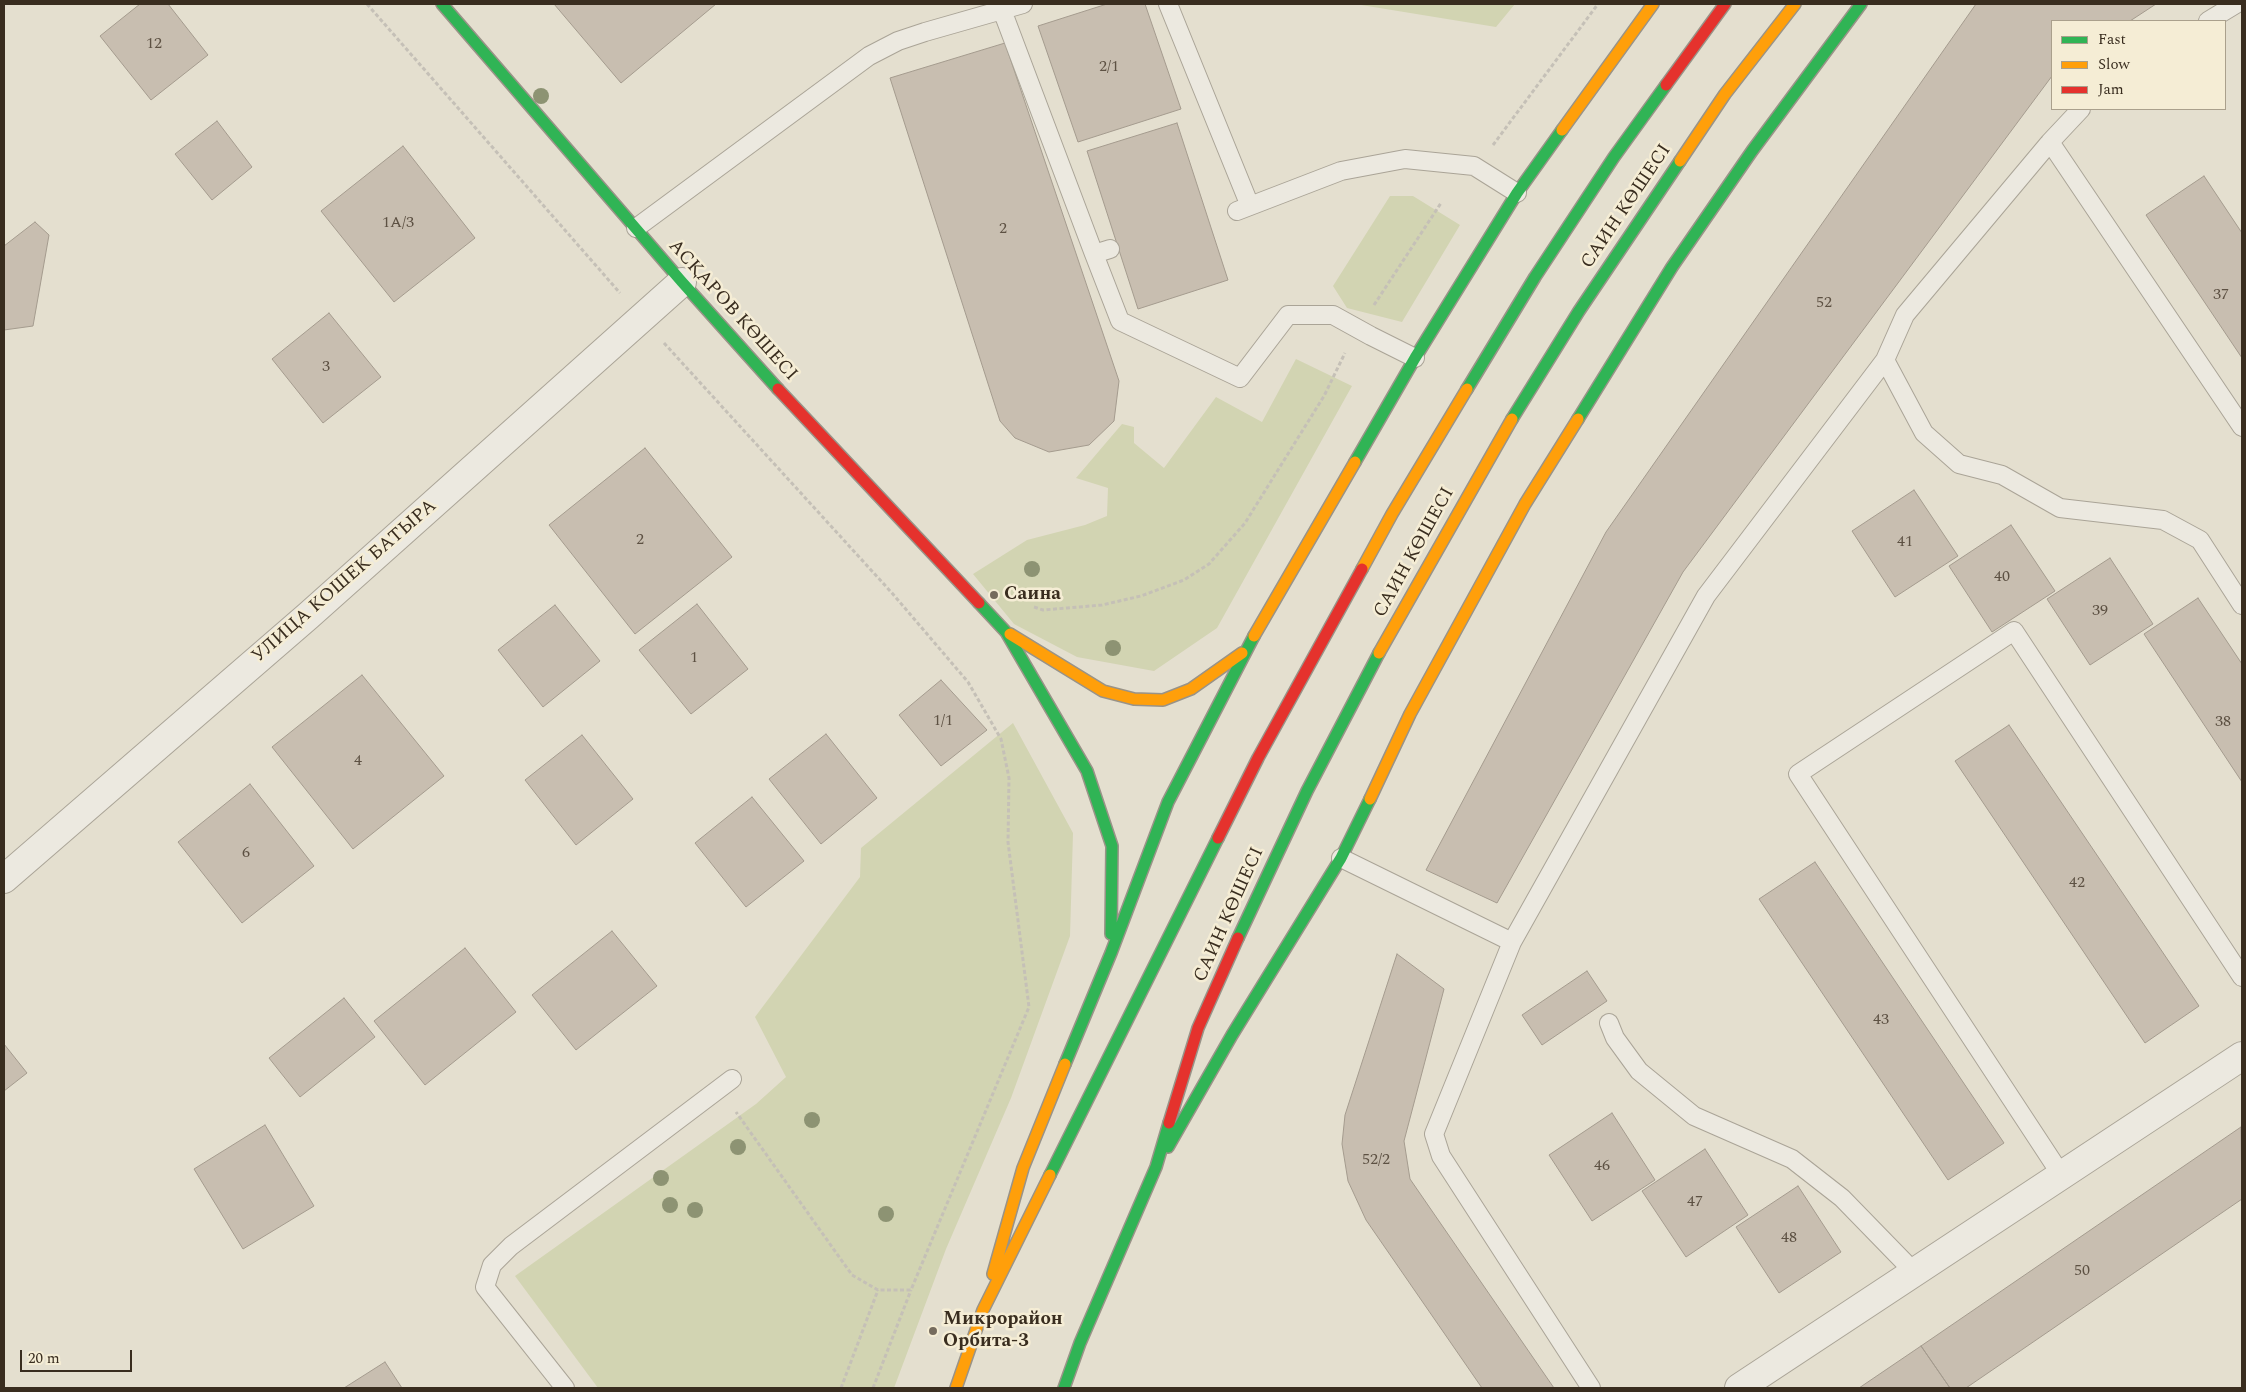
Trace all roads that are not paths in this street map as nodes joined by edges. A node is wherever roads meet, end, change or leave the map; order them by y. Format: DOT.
graph roads {
  1 [pos="442,4"];
  2 [pos="1023,4"];
  3 [pos="1168,4"];
  4 [pos="1653,4"];
  5 [pos="1724,4"];
  6 [pos="1795,4"];
  7 [pos="1861,4"];
  8 [pos="2236,4"];
  9 [pos="1002,10"];
  10 [pos="2210,20"];
  11 [pos="2080,110"];
  12 [pos="2050,142"];
  13 [pos="1517,193"];
  14 [pos="636,228"];
  15 [pos="682,282"];
  16 [pos="1415,358"];
  17 [pos="1885,360"];
  18 [pos="2242,427"];
  19 [pos="2242,605"];
  20 [pos="1006,632"];
  21 [pos="1246,650"];
  22 [pos="1341,858"];
  23 [pos="4,879"];
  24 [pos="1512,942"];
  25 [pos="1111,953"];
  26 [pos="2242,977"];
  27 [pos="1609,1023"];
  28 [pos="2242,1056"];
  29 [pos="726,1084"];
  30 [pos="1156,1168"];
  31 [pos="2062,1176"];
  32 [pos="1915,1273"];
  33 [pos="983,1310"];
  34 [pos="565,1388"];
  35 [pos="956,1388"];
  36 [pos="1064,1388"];
  37 [pos="1591,1388"];
  38 [pos="1740,1388"];
  1 -- 14 [label="street, АСҚАРОВ КӨШЕСІ"];
  2 -- 9 [label="lane"];
  3 -- 13 [label="lane"];
  4 -- 13 [label="street"];
  5 -- 33 [label="street"];
  6 -- 30 [label="street, САИН КӨШЕСІ"];
  7 -- 22 [label="street"];
  8 -- 10 [label="lane"];
  9 -- 14 [label="lane"];
  9 -- 16 [label="lane"];
  11 -- 12 [label="lane"];
  12 -- 17 [label="lane"];
  12 -- 18 [label="lane"];
  13 -- 16 [label="street"];
  14 -- 15 [label="street, АСҚАРОВ КӨШЕСІ"];
  15 -- 20 [label="street, АСҚАРОВ КӨШЕСІ"];
  15 -- 23 [label="street, УЛИЦА КОШЕК БАТЫРА"];
  16 -- 21 [label="street"];
  17 -- 19 [label="lane"];
  17 -- 24 [label="lane"];
  20 -- 21 [label="street"];
  20 -- 25 [label="street"];
  21 -- 25 [label="street"];
  22 -- 24 [label="lane"];
  22 -- 30 [label="street"];
  24 -- 37 [label="lane"];
  25 -- 33 [label="street"];
  26 -- 31 [label="lane"];
  27 -- 32 [label="lane"];
  28 -- 31 [label="street"];
  29 -- 34 [label="lane"];
  30 -- 36 [label="street"];
  31 -- 32 [label="street"];
  32 -- 38 [label="street"];
  33 -- 35 [label="street"];
}
